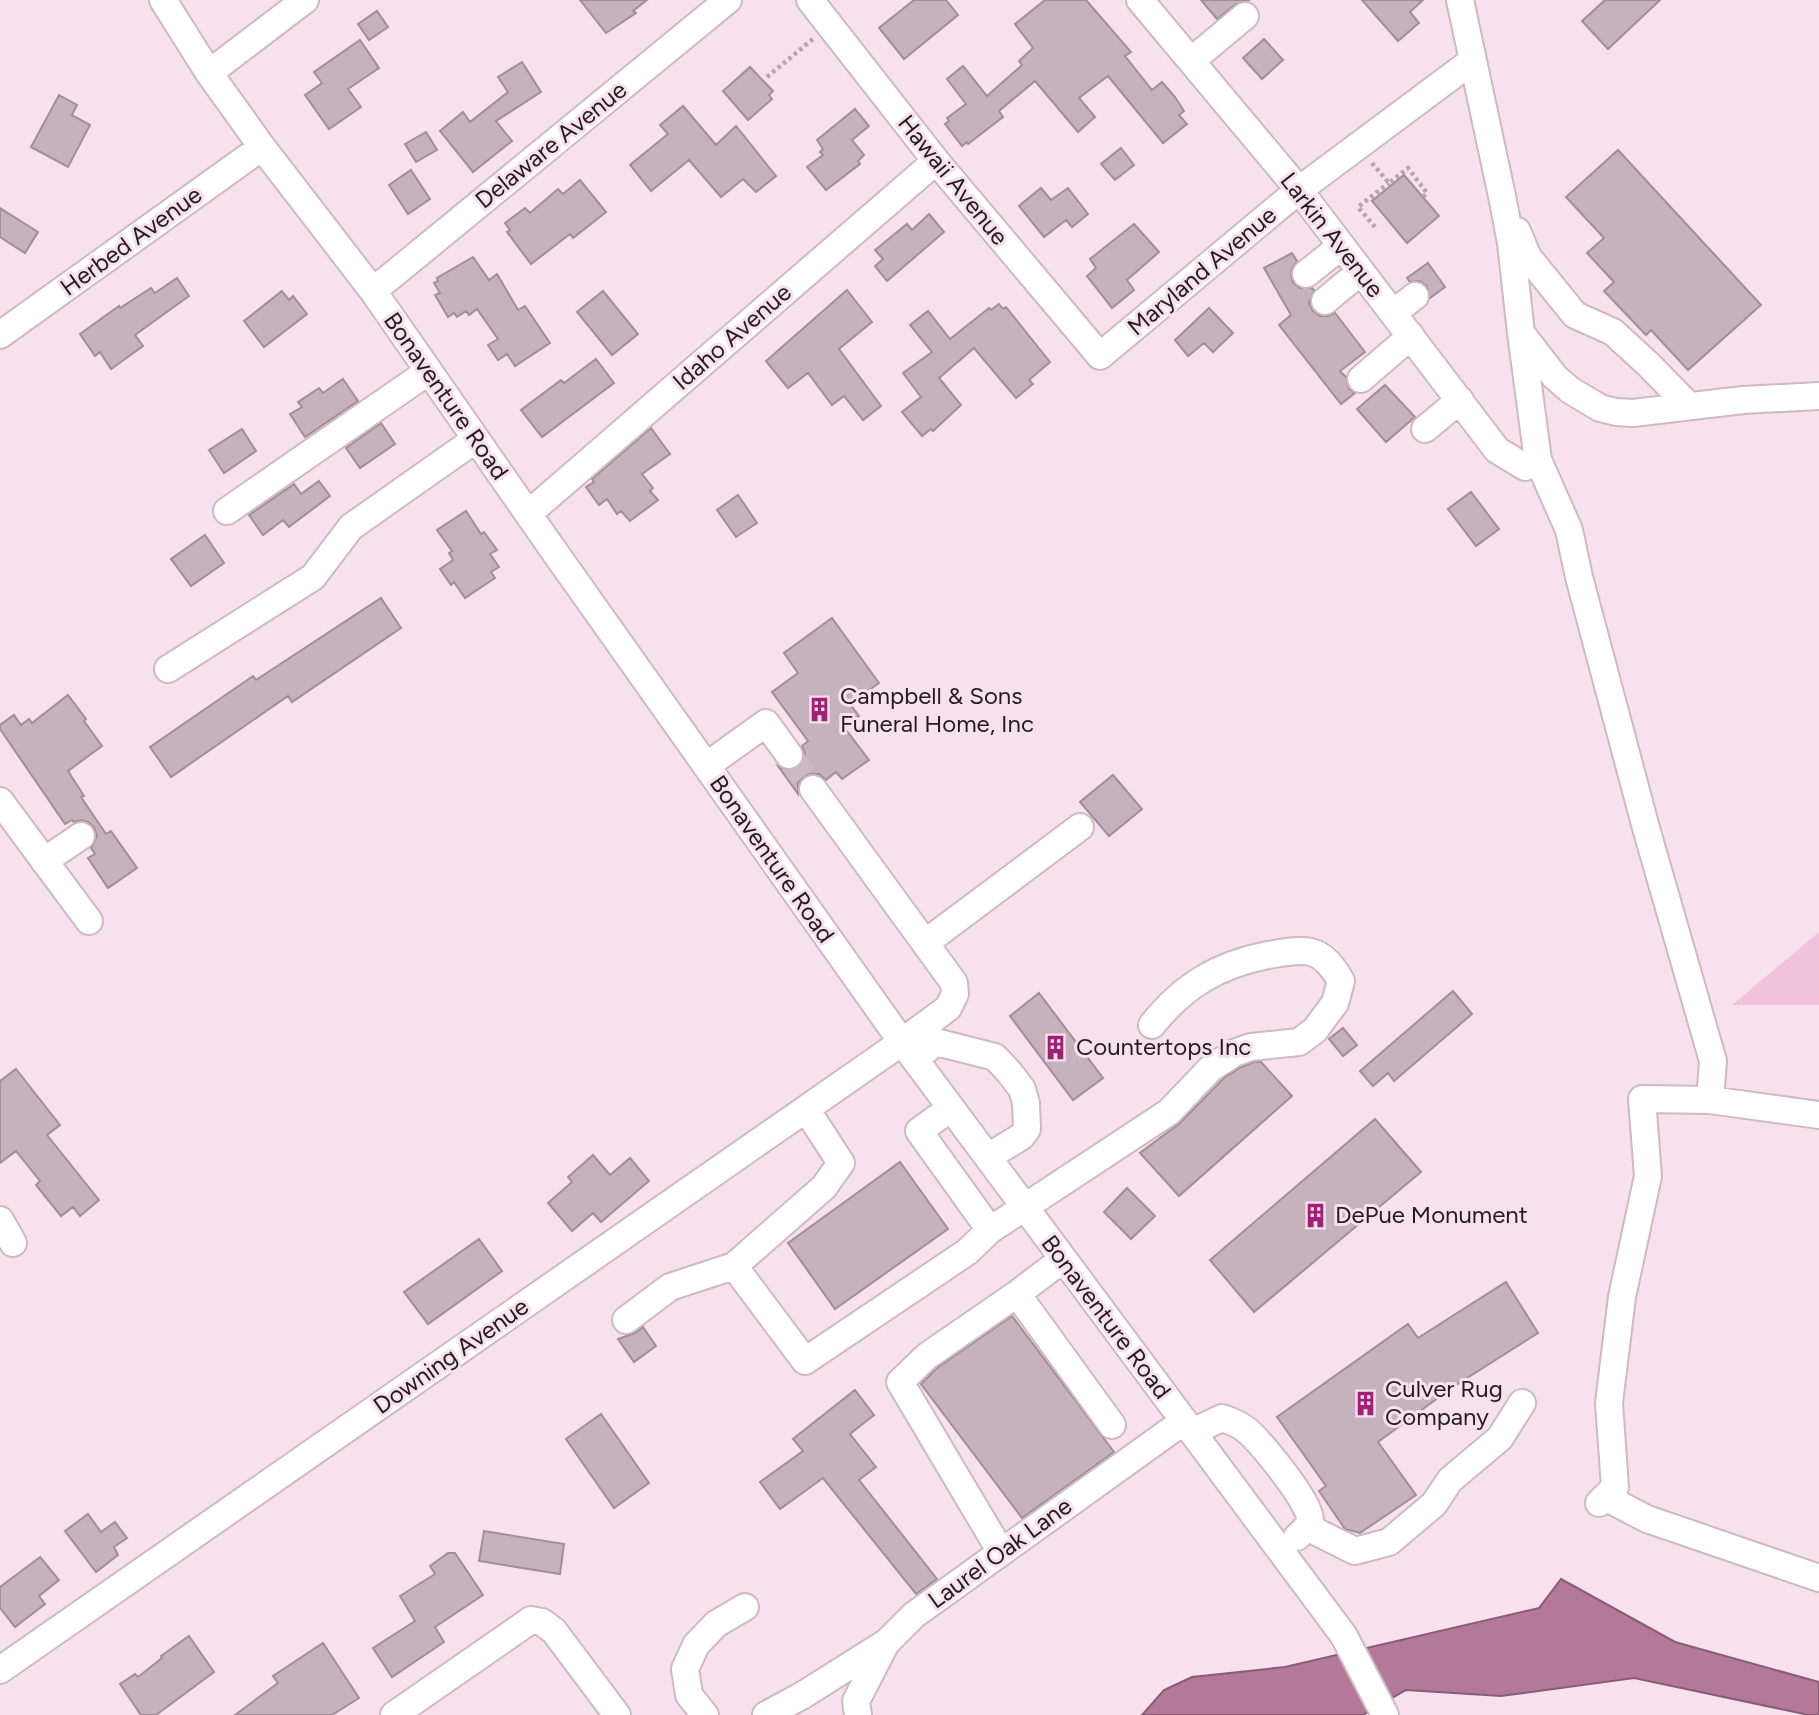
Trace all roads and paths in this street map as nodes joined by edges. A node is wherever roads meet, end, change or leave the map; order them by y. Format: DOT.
graph roads {
  1 [pos="163,0"];
  2 [pos="305,0"];
  3 [pos="728,0"];
  4 [pos="810,0"];
  5 [pos="1140,0"];
  6 [pos="1460,0"];
  7 [pos="1245,16"];
  8 [pos="830,26"];
  9 [pos="1191,61"];
  10 [pos="1472,61"];
  11 [pos="209,73"];
  12 [pos="767,77"];
  13 [pos="1358,146"];
  14 [pos="262,147"];
  15 [pos="936,161"];
  16 [pos="1389,183"];
  17 [pos="1298,190"];
  18 [pos="1423,197"];
  19 [pos="1503,201"];
  20 [pos="1375,227"];
  21 [pos="1342,246"];
  22 [pos="1361,271"];
  23 [pos="1306,274"];
  24 [pos="373,291"];
  25 [pos="1415,296"];
  26 [pos="1325,301"];
  27 [pos="1393,313"];
  28 [pos="1521,332"];
  29 [pos="0,335"];
  30 [pos="1411,337"];
  31 [pos="1100,356"];
  32 [pos="429,371"];
  33 [pos="1361,379"];
  34 [pos="1819,396"];
  35 [pos="1460,400"];
  36 [pos="1688,405"];
  37 [pos="1425,429"];
  38 [pos="476,439"];
  39 [pos="1525,467"];
  40 [pos="227,511"];
  41 [pos="528,514"];
  42 [pos="168,669"];
  43 [pos="789,755"];
  44 [pos="706,766"];
  45 [pos="813,789"];
  46 [pos="0,801"];
  47 [pos="1080,827"];
  48 [pos="81,836"];
  49 [pos="44,861"];
  50 [pos="89,921"];
  51 [pos="925,943"];
  52 [pos="1152,1025"];
  53 [pos="908,1051"];
  54 [pos="1710,1100"];
  55 [pos="951,1108"];
  56 [pos="806,1109"];
  57 [pos="1819,1115"];
  58 [pos="988,1157"];
  59 [pos="1024,1206"];
  60 [pos="0,1220"];
  61 [pos="990,1230"];
  62 [pos="13,1243"];
  63 [pos="1063,1259"];
  64 [pos="734,1266"];
  65 [pos="1017,1294"];
  66 [pos="626,1321"];
  67 [pos="1522,1403"];
  68 [pos="1112,1424"];
  69 [pos="1188,1427"];
  70 [pos="1307,1527"];
  71 [pos="1001,1552"];
  72 [pos="1282,1553"];
  73 [pos="1819,1578"];
  74 [pos="745,1607"];
  75 [pos="886,1643"];
  76 [pos="0,1670"];
  77 [pos="1385,1713"];
  78 [pos="394,1715"];
  79 [pos="617,1715"];
  80 [pos="705,1715"];
  81 [pos="766,1715"];
  82 [pos="858,1715"];
  1 -- 11 [label="street, Bonaventure Road"];
  2 -- 11 [label="street"];
  3 -- 24 [label="street, Delaware Avenue"];
  4 -- 8 [label="street, Hawaii Avenue"];
  5 -- 9 [label="street, Larkin Avenue"];
  6 -- 10 [label="street"];
  7 -- 9 [label="street"];
  8 -- 12 [label="path"];
  8 -- 15 [label="street, Hawaii Avenue"];
  9 -- 17 [label="street, Larkin Avenue"];
  10 -- 13 [label="street, Maryland Avenue"];
  10 -- 19 [label="street"];
  11 -- 14 [label="street, Bonaventure Road"];
  13 -- 16 [label="path"];
  13 -- 17 [label="street, Maryland Avenue"];
  14 -- 24 [label="street, Bonaventure Road"];
  14 -- 29 [label="street, Herbed Avenue"];
  15 -- 31 [label="street, Hawaii Avenue"];
  15 -- 41 [label="street, Idaho Avenue"];
  16 -- 18 [label="path"];
  16 -- 20 [label="path"];
  17 -- 21 [label="street, Larkin Avenue"];
  17 -- 31 [label="street, Maryland Avenue"];
  19 -- 28 [label="street"];
  19 -- 36 [label="street"];
  21 -- 22 [label="street, Larkin Avenue"];
  21 -- 23 [label="street"];
  22 -- 26 [label="street"];
  22 -- 27 [label="street, Larkin Avenue"];
  24 -- 32 [label="street, Bonaventure Road"];
  25 -- 27 [label="street"];
  27 -- 30 [label="street, Larkin Avenue"];
  28 -- 36 [label="street"];
  28 -- 54 [label="street"];
  30 -- 33 [label="street"];
  30 -- 35 [label="street, Larkin Avenue"];
  32 -- 38 [label="street, Bonaventure Road"];
  32 -- 40 [label="street"];
  34 -- 36 [label="street"];
  35 -- 37 [label="street"];
  35 -- 39 [label="street, Larkin Avenue"];
  38 -- 41 [label="street, Bonaventure Road"];
  38 -- 42 [label="street"];
  41 -- 44 [label="street, Bonaventure Road"];
  43 -- 44 [label="street"];
  44 -- 53 [label="street, Bonaventure Road"];
  45 -- 51 [label="street"];
  46 -- 49 [label="street"];
  47 -- 51 [label="street"];
  48 -- 49 [label="street"];
  49 -- 50 [label="street"];
  51 -- 53 [label="street"];
  52 -- 59 [label="street"];
  53 -- 55 [label="street, Bonaventure Road"];
  53 -- 56 [label="street, Downing Avenue"];
  53 -- 58 [label="street"];
  54 -- 57 [label="street"];
  54 -- 73 [label="street"];
  55 -- 58 [label="street, Bonaventure Road"];
  55 -- 61 [label="street"];
  56 -- 64 [label="street"];
  56 -- 76 [label="street, Downing Avenue"];
  58 -- 59 [label="street, Bonaventure Road"];
  59 -- 61 [label="street"];
  59 -- 63 [label="street, Bonaventure Road"];
  60 -- 62 [label="street"];
  61 -- 64 [label="street"];
  63 -- 65 [label="street"];
  63 -- 69 [label="street, Bonaventure Road"];
  64 -- 66 [label="street"];
  65 -- 68 [label="street"];
  65 -- 71 [label="street"];
  67 -- 70 [label="street"];
  69 -- 70 [label="street, Laurel Oak Lane"];
  69 -- 71 [label="street, Laurel Oak Lane"];
  69 -- 72 [label="street, Bonaventure Road"];
  70 -- 72 [label="street"];
  71 -- 75 [label="street, Laurel Oak Lane"];
  72 -- 77 [label="street, Bonaventure Road"];
  74 -- 80 [label="street"];
  75 -- 81 [label="street"];
  75 -- 82 [label="street, Laurel Oak Lane"];
  78 -- 79 [label="street"];
}
